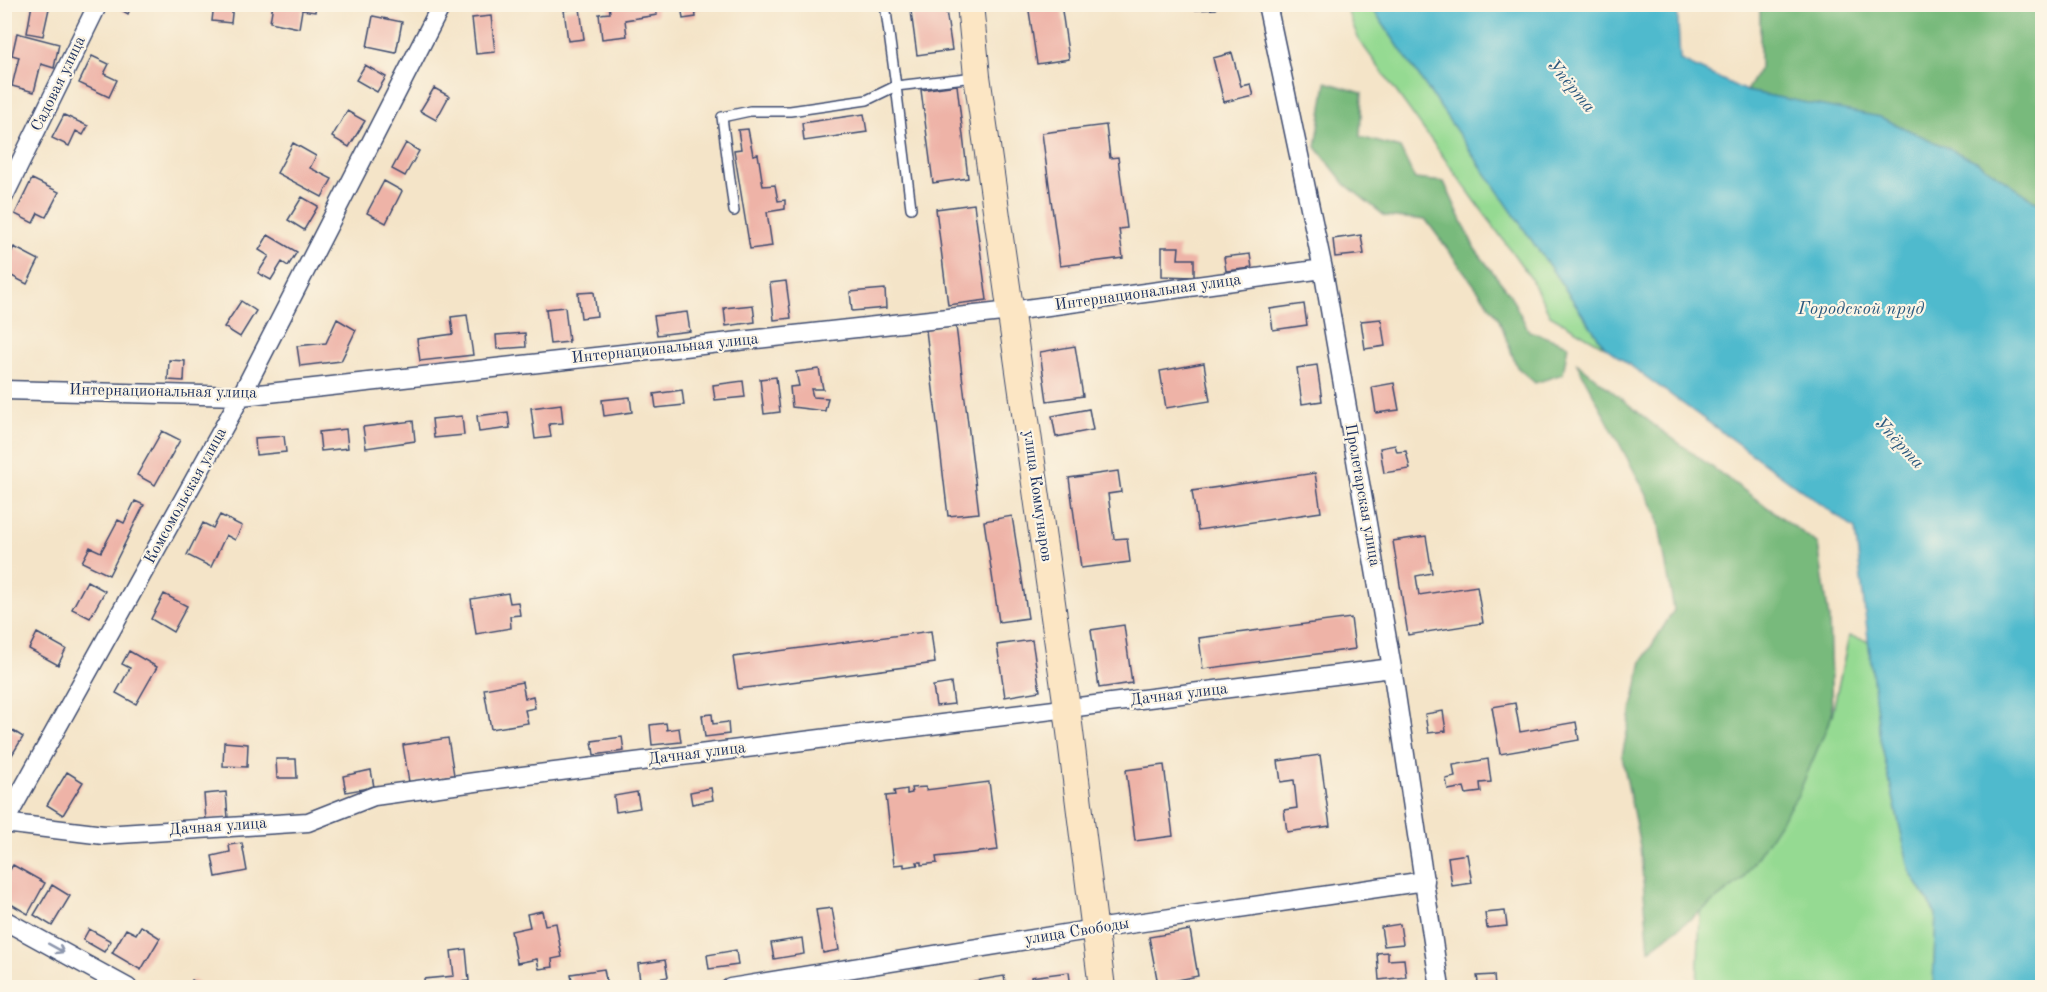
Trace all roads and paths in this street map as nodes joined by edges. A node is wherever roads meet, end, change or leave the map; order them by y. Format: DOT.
graph roads {
  1 [pos="98,4"];
  2 [pos="442,4"];
  3 [pos="885,4"];
  4 [pos="970,4"];
  5 [pos="1268,4"];
  6 [pos="977,76"];
  7 [pos="896,86"];
  8 [pos="4,196"];
  9 [pos="911,208"];
  10 [pos="734,211"];
  11 [pos="1323,269"];
  12 [pos="1011,311"];
  13 [pos="4,390"];
  14 [pos="241,396"];
  15 [pos="1392,668"];
  16 [pos="1068,708"];
  17 [pos="4,823"];
  18 [pos="1425,881"];
  19 [pos="4,920"];
  20 [pos="1095,929"];
  21 [pos="128,987"];
  22 [pos="730,987"];
  23 [pos="1102,987"];
  24 [pos="1440,987"];
  1 -- 8 [label="street, Садовая улица"];
  2 -- 14 [label="street, Комсомольская улица"];
  3 -- 7 [label="lane"];
  4 -- 6 [label="main road, улица Коммунаров"];
  5 -- 11 [label="street, Пролетарская улица"];
  6 -- 7 [label="lane"];
  6 -- 12 [label="main road, улица Коммунаров"];
  7 -- 9 [label="lane"];
  7 -- 10 [label="lane"];
  11 -- 12 [label="street, Интернациональная улица"];
  11 -- 15 [label="street, Пролетарская улица"];
  12 -- 14 [label="street, Интернациональная улица"];
  12 -- 16 [label="main road, улица Коммунаров"];
  13 -- 14 [label="street, Интернациональная улица"];
  14 -- 17 [label="street, Комсомольская улица"];
  15 -- 16 [label="street, Дачная улица"];
  15 -- 18 [label="street, Пролетарская улица"];
  16 -- 17 [label="street, Дачная улица"];
  16 -- 20 [label="main road, улица Коммунаров"];
  18 -- 20 [label="street, улица Свободы"];
  18 -- 24 [label="street, Пролетарская улица"];
  19 -- 21 [label="street, one-way"];
  20 -- 22 [label="street, улица Свободы"];
  20 -- 23 [label="main road, улица Коммунаров"];
}
